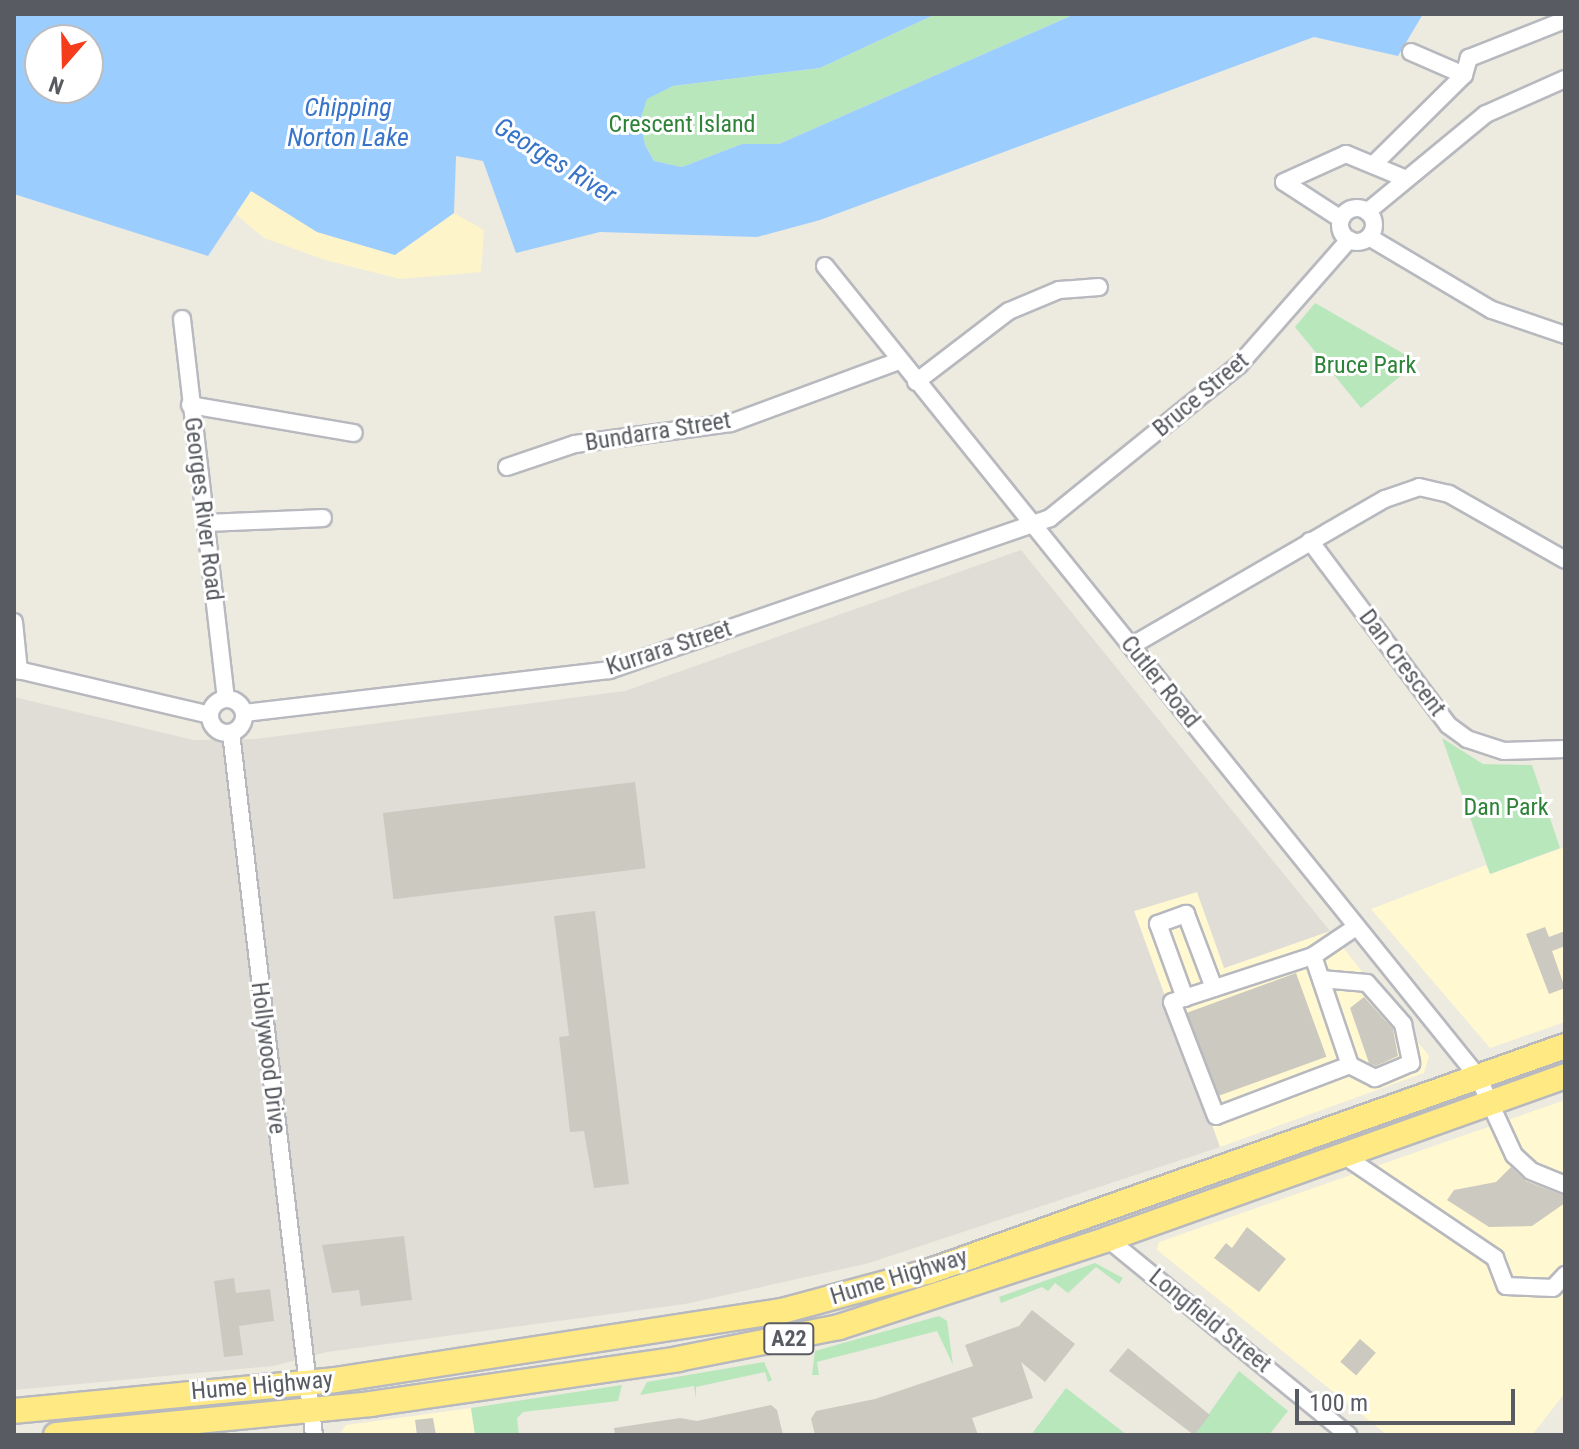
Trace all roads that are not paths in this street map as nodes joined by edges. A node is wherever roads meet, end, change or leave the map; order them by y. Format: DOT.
graph roads {
  1 [pos="1565,20"];
  2 [pos="1411,52"];
  3 [pos="1464,75"];
  4 [pos="1565,79"];
  5 [pos="1375,163"];
  6 [pos="1404,178"];
  7 [pos="1367,212"];
  8 [pos="1341,219"];
  9 [pos="1369,237"];
  10 [pos="1349,240"];
  11 [pos="825,266"];
  12 [pos="1099,287"];
  13 [pos="182,319"];
  14 [pos="1565,335"];
  15 [pos="899,361"];
  16 [pos="916,382"];
  17 [pos="190,405"];
  18 [pos="354,433"];
  19 [pos="507,467"];
  20 [pos="323,518"];
  21 [pos="208,523"];
  22 [pos="1031,524"];
  23 [pos="1310,541"];
  24 [pos="1565,560"];
  25 [pos="14,622"];
  26 [pos="1131,646"];
  27 [pos="17,670"];
  28 [pos="226,698"];
  29 [pos="244,713"];
  30 [pos="210,715"];
  31 [pos="231,733"];
  32 [pos="1565,749"];
  33 [pos="1356,927"];
  34 [pos="1313,956"];
  35 [pos="1321,979"];
  36 [pos="1214,988"];
  37 [pos="1185,998"];
  38 [pos="1565,1046"];
  39 [pos="1350,1065"];
  40 [pos="1565,1076"];
  41 [pos="1478,1077"];
  42 [pos="1489,1103"];
  43 [pos="1343,1155"];
  44 [pos="1565,1185"];
  45 [pos="1108,1239"];
  46 [pos="1565,1275"];
  47 [pos="307,1383"];
  48 [pos="311,1410"];
  49 [pos="14,1411"];
  50 [pos="56,1435"];
  51 [pos="314,1435"];
  52 [pos="1348,1435"];
  1 -- 3 [label="street"];
  2 -- 3 [label="street"];
  3 -- 5 [label="street"];
  4 -- 6 [label="street"];
  5 -- 6 [label="street"];
  5 -- 8 [label="street"];
  6 -- 7 [label="street"];
  7 -- 8 [label="street"];
  7 -- 9 [label="street"];
  8 -- 10 [label="street"];
  9 -- 10 [label="street"];
  9 -- 14 [label="street"];
  10 -- 22 [label="street, Bruce Street"];
  11 -- 15 [label="street, Cutler Road"];
  12 -- 16 [label="street"];
  13 -- 17 [label="street, Georges River Road"];
  15 -- 16 [label="street, Cutler Road"];
  15 -- 19 [label="street, Bundarra Street"];
  16 -- 22 [label="street, Cutler Road"];
  17 -- 18 [label="street"];
  17 -- 21 [label="street, Georges River Road"];
  20 -- 21 [label="street"];
  21 -- 28 [label="street, Georges River Road"];
  22 -- 26 [label="street, Cutler Road"];
  22 -- 29 [label="street, Kurrara Street"];
  23 -- 24 [label="street"];
  23 -- 26 [label="street"];
  23 -- 32 [label="street, Dan Crescent"];
  25 -- 27 [label="street"];
  26 -- 33 [label="street, Cutler Road"];
  27 -- 30 [label="street"];
  28 -- 29 [label="street"];
  28 -- 30 [label="street"];
  29 -- 31 [label="street"];
  30 -- 31 [label="street"];
  31 -- 47 [label="street, Hollywood Drive"];
  33 -- 34 [label="street"];
  33 -- 41 [label="street, Cutler Road"];
  34 -- 35 [label="street"];
  34 -- 36 [label="street"];
  35 -- 39 [label="street"];
  35 -- 39 [label="street"];
  36 -- 37 [label="street"];
  36 -- 37 [label="street"];
  37 -- 39 [label="street"];
  38 -- 41 [label="highway, Hume Highway / A22"];
  40 -- 42 [label="highway, Hume Highway / A22"];
  41 -- 42 [label="street, Cutler Road"];
  41 -- 47 [label="highway, Hume Highway / A22"];
  42 -- 43 [label="highway, Hume Highway / A22"];
  42 -- 44 [label="street, Cutler Road"];
  43 -- 45 [label="highway, Hume Highway / A22"];
  43 -- 46 [label="street"];
  45 -- 48 [label="highway, Hume Highway / A22"];
  45 -- 52 [label="street, Longfield Street"];
  47 -- 48 [label="street, Hollywood Drive"];
  47 -- 49 [label="highway, Hume Highway / A22"];
  48 -- 50 [label="highway, Hume Highway / A22"];
  48 -- 51 [label="street, Hollywood Drive"];
}
